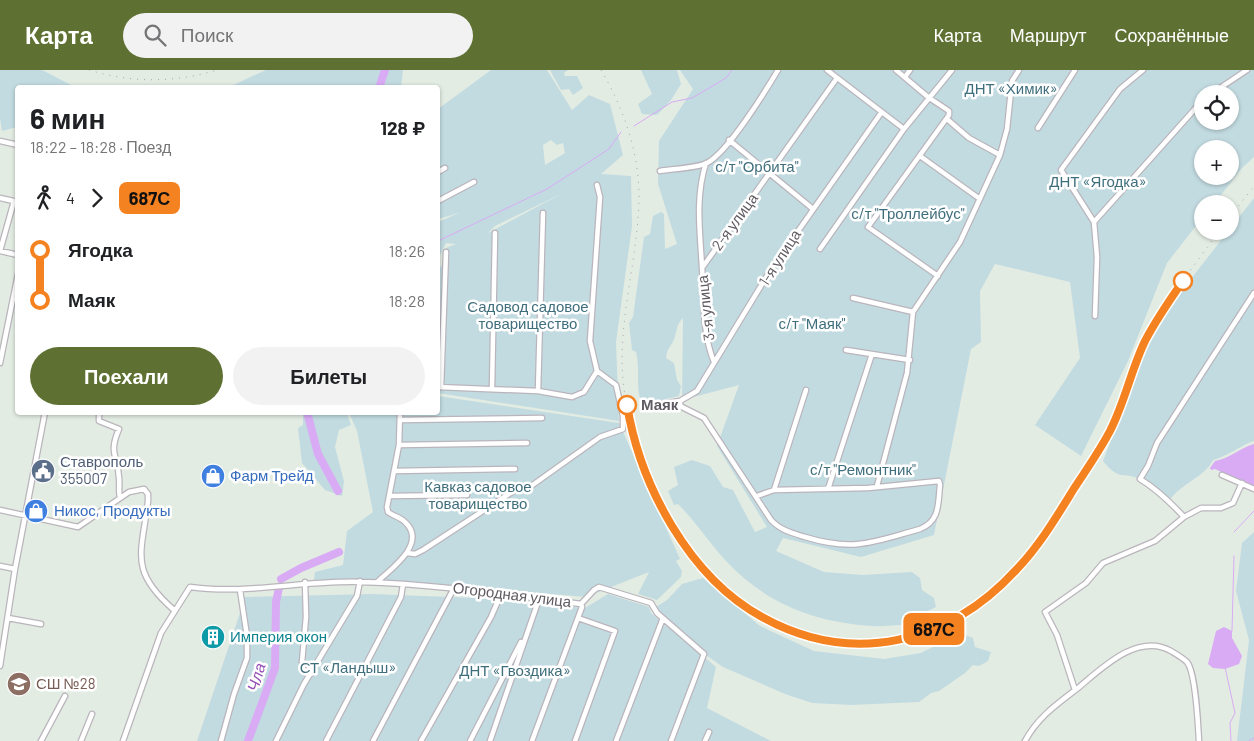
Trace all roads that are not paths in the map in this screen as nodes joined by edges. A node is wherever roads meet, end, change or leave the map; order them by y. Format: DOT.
graph roads {
  1 [pos="778,70"];
  2 [pos="827,70"];
  3 [pos="896,70"];
  4 [pos="910,70"];
  5 [pos="952,70"];
  6 [pos="1019,70"];
  7 [pos="1074,70"];
  8 [pos="1143,70"];
  9 [pos="1247,70"];
  10 [pos="905,77"];
  11 [pos="837,78"];
  12 [pos="1224,85"];
  13 [pos="928,97"];
  14 [pos="1194,111"];
  15 [pos="881,113"];
  16 [pos="947,119"];
  17 [pos="1038,128"];
  18 [pos="904,129"];
  19 [pos="730,140"];
  20 [pos="0,141"];
  21 [pos="15,144"];
  22 [pos="1000,155"];
  23 [pos="920,156"];
  24 [pos="706,163"];
  25 [pos="444,168"];
  26 [pos="440,171"];
  27 [pos="660,171"];
  28 [pos="771,174"];
  29 [pos="474,182"];
  30 [pos="597,185"];
  31 [pos="0,198"];
  32 [pos="980,199"];
  33 [pos="440,200"];
  34 [pos="15,201"];
  35 [pos="15,204"];
  36 [pos="813,209"];
  37 [pos="544,213"];
  38 [pos="1094,222"];
  39 [pos="495,233"];
  40 [pos="820,249"];
  41 [pos="0,251"];
  42 [pos="446,252"];
  43 [pos="15,254"];
  44 [pos="702,268"];
  45 [pos="938,276"];
  46 [pos="15,289"];
  47 [pos="1254,293"];
  48 [pos="852,298"];
  49 [pos="913,312"];
  50 [pos="1095,316"];
  51 [pos="846,350"];
  52 [pos="872,354"];
  53 [pos="910,360"];
  54 [pos="714,362"];
  55 [pos="0,363"];
  56 [pos="440,368"];
  57 [pos="597,371"];
  58 [pos="440,387"];
  59 [pos="492,388"];
  60 [pos="806,390"];
  61 [pos="538,391"];
  62 [pos="680,401"];
  63 [pos="655,405"];
  64 [pos="44,415"];
  65 [pos="99,415"];
  66 [pos="400,415"];
  67 [pos="542,418"];
  68 [pos="400,420"];
  69 [pos="527,443"];
  70 [pos="398,445"];
  71 [pos="515,468"];
  72 [pos="394,471"];
  73 [pos="1222,475"];
  74 [pos="1242,484"];
  75 [pos="877,486"];
  76 [pos="828,489"];
  77 [pos="1254,489"];
  78 [pos="774,490"];
  79 [pos="467,495"];
  80 [pos="389,496"];
  81 [pos="757,496"];
  82 [pos="120,498"];
  83 [pos="0,510"];
  84 [pos="26,516"];
  85 [pos="1184,517"];
  86 [pos="407,553"];
  87 [pos="0,566"];
  88 [pos="15,570"];
  89 [pos="306,582"];
  90 [pos="360,582"];
  91 [pos="377,582"];
  92 [pos="403,584"];
  93 [pos="454,588"];
  94 [pos="240,590"];
  95 [pos="496,593"];
  96 [pos="540,599"];
  97 [pos="581,604"];
  98 [pos="174,610"];
  99 [pos="0,612"];
  100 [pos="8,616"];
  101 [pos="578,618"];
  102 [pos="664,618"];
  103 [pos="41,624"];
  104 [pos="528,628"];
  105 [pos="0,666"];
  106 [pos="311,674"];
  107 [pos="1075,690"];
  108 [pos="66,696"];
  109 [pos="92,714"];
  110 [pos="709,732"];
  111 [pos="41,741"];
  112 [pos="81,741"];
  113 [pos="123,741"];
  114 [pos="221,741"];
  115 [pos="276,741"];
  116 [pos="326,741"];
  117 [pos="373,741"];
  118 [pos="421,741"];
  119 [pos="470,741"];
  120 [pos="490,741"];
  121 [pos="532,741"];
  122 [pos="574,741"];
  123 [pos="616,741"];
  124 [pos="671,741"];
  125 [pos="705,741"];
  126 [pos="1025,741"];
  127 [pos="1199,741"];
  1 -- 19 [label="street"];
  2 -- 11 [label="street"];
  3 -- 10 [label="street"];
  4 -- 10 [label="street"];
  5 -- 13 [label="street"];
  6 -- 22 [label="street"];
  7 -- 17 [label="street"];
  8 -- 38 [label="street"];
  9 -- 12 [label="street"];
  10 -- 13 [label="street"];
  11 -- 15 [label="street"];
  11 -- 28 [label="street, 2-я улица"];
  13 -- 16 [label="street"];
  13 -- 18 [label="street"];
  14 -- 38 [label="street"];
  15 -- 18 [label="street"];
  15 -- 36 [label="street, 1-я улица"];
  16 -- 22 [label="street"];
  16 -- 23 [label="street"];
  18 -- 40 [label="street"];
  19 -- 24 [label="street"];
  19 -- 28 [label="street"];
  20 -- 21 [label="street"];
  22 -- 32 [label="street"];
  23 -- 32 [label="street"];
  23 -- 45 [label="street"];
  24 -- 27 [label="street"];
  24 -- 44 [label="street, 3-я улица"];
  25 -- 26 [label="street"];
  28 -- 36 [label="street"];
  28 -- 44 [label="street, 2-я улица"];
  29 -- 33 [label="street"];
  30 -- 57 [label="street"];
  31 -- 34 [label="street"];
  32 -- 45 [label="street"];
  35 -- 41 [label="street"];
  36 -- 54 [label="street, 1-я улица"];
  37 -- 61 [label="street"];
  38 -- 50 [label="street"];
  39 -- 59 [label="street"];
  41 -- 43 [label="street"];
  42 -- 56 [label="street"];
  44 -- 54 [label="street, 3-я улица"];
  45 -- 49 [label="street"];
  46 -- 55 [label="street"];
  47 -- 85 [label="street"];
  48 -- 49 [label="street"];
  49 -- 53 [label="street"];
  51 -- 52 [label="street"];
  52 -- 53 [label="street"];
  52 -- 76 [label="street"];
  53 -- 75 [label="street"];
  54 -- 62 [label="street, 1-я улица"];
  57 -- 61 [label="street"];
  57 -- 86 [label="street"];
  58 -- 59 [label="street"];
  59 -- 61 [label="street"];
  60 -- 78 [label="street"];
  62 -- 63 [label="street, 1-я улица"];
  62 -- 81 [label="street"];
  64 -- 84 [label="street"];
  65 -- 82 [label="street"];
  66 -- 68 [label="street"];
  67 -- 68 [label="street"];
  68 -- 70 [label="street"];
  69 -- 70 [label="street"];
  70 -- 72 [label="street"];
  71 -- 72 [label="street"];
  72 -- 80 [label="street"];
  73 -- 74 [label="street"];
  74 -- 77 [label="street"];
  74 -- 85 [label="street"];
  75 -- 76 [label="street"];
  75 -- 81 [label="street"];
  76 -- 78 [label="street"];
  78 -- 81 [label="street"];
  79 -- 80 [label="street"];
  80 -- 86 [label="street"];
  82 -- 84 [label="street"];
  82 -- 98 [label="street"];
  83 -- 84 [label="street"];
  84 -- 88 [label="street"];
  85 -- 107 [label="street"];
  86 -- 91 [label="street"];
  87 -- 88 [label="street"];
  88 -- 100 [label="street"];
  89 -- 90 [label="street, Огородная улица"];
  89 -- 94 [label="street, Огородная улица"];
  89 -- 106 [label="street"];
  90 -- 91 [label="street, Огородная улица"];
  90 -- 106 [label="street"];
  91 -- 92 [label="street, Огородная улица"];
  92 -- 93 [label="street, Огородная улица"];
  92 -- 116 [label="street"];
  93 -- 95 [label="street, Огородная улица"];
  93 -- 117 [label="street"];
  94 -- 98 [label="street, Огородная улица"];
  94 -- 114 [label="street"];
  95 -- 96 [label="street, Огородная улица"];
  95 -- 118 [label="street"];
  96 -- 97 [label="street, Огородная улица"];
  96 -- 104 [label="street"];
  97 -- 101 [label="street"];
  97 -- 102 [label="street, Огородная улица"];
  98 -- 113 [label="street"];
  99 -- 100 [label="street"];
  100 -- 103 [label="street"];
  100 -- 105 [label="street"];
  101 -- 121 [label="street"];
  101 -- 122 [label="street"];
  102 -- 123 [label="street"];
  102 -- 124 [label="street, Огородная улица"];
  104 -- 119 [label="street"];
  104 -- 120 [label="street"];
  106 -- 115 [label="street"];
  107 -- 126 [label="street"];
  107 -- 127 [label="street"];
  108 -- 111 [label="street"];
  109 -- 112 [label="street"];
  110 -- 125 [label="street"];
}
